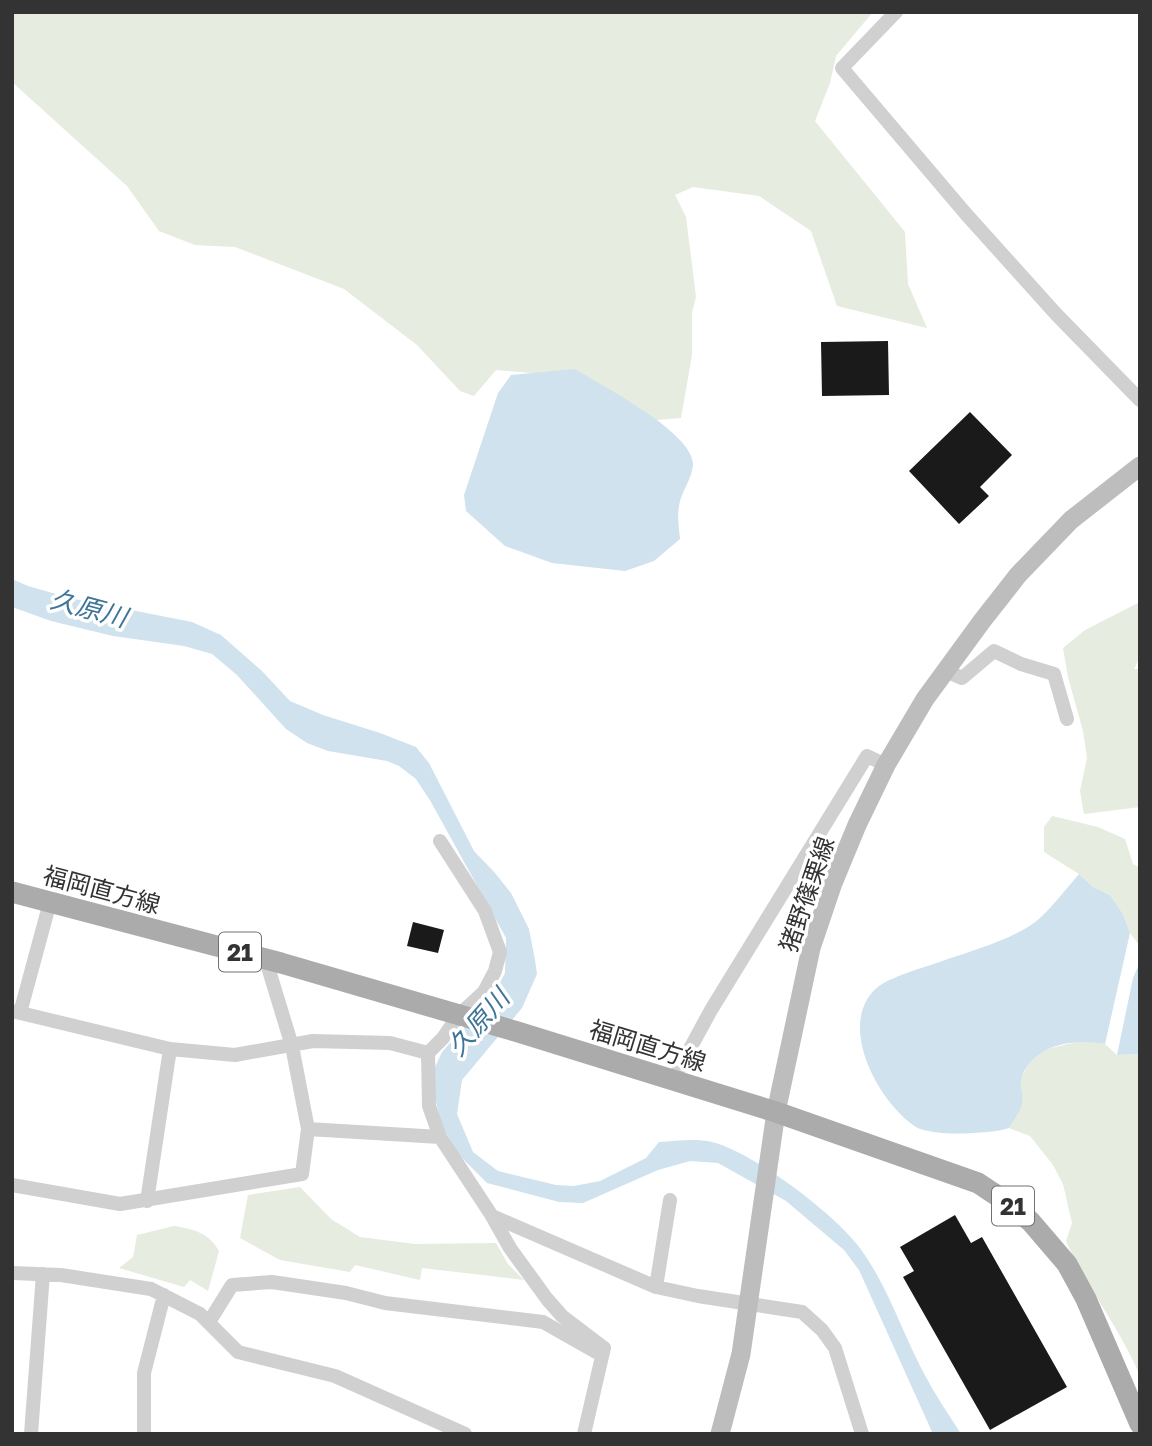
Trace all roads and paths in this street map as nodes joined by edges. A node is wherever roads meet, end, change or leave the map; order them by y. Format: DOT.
graph roads {
  1 [pos="896,12"];
  2 [pos="1140,400"];
  3 [pos="1140,466"];
  4 [pos="946,671"];
  5 [pos="1067,719"];
  6 [pos="886,765"];
  7 [pos="440,841"];
  8 [pos="12,892"];
  9 [pos="50,902"];
  10 [pos="269,960"];
  11 [pos="16,1012"];
  12 [pos="462,1017"];
  13 [pos="292,1046"];
  14 [pos="170,1049"];
  15 [pos="428,1053"];
  16 [pos="673,1080"];
  17 [pos="776,1112"];
  18 [pos="308,1129"];
  19 [pos="440,1136"];
  20 [pos="12,1185"];
  21 [pos="147,1200"];
  22 [pos="670,1200"];
  23 [pos="492,1216"];
  24 [pos="12,1273"];
  25 [pos="43,1274"];
  26 [pos="656,1287"];
  27 [pos="164,1295"];
  28 [pos="748,1303"];
  29 [pos="209,1322"];
  30 [pos="604,1348"];
  31 [pos="1140,1424"];
  32 [pos="31,1434"];
  33 [pos="144,1434"];
  34 [pos="465,1434"];
  35 [pos="584,1434"];
  36 [pos="720,1434"];
  37 [pos="862,1434"];
  1 -- 2 [label="street"];
  3 -- 4 [label="main road, 猪野篠栗線"];
  4 -- 5 [label="street"];
  4 -- 6 [label="main road, 猪野篠栗線"];
  6 -- 16 [label="street"];
  6 -- 17 [label="main road, 猪野篠栗線"];
  7 -- 12 [label="street"];
  8 -- 9 [label="main road, 福岡直方線 / 21"];
  9 -- 10 [label="main road, 福岡直方線 / 21"];
  9 -- 11 [label="street"];
  10 -- 12 [label="main road, 福岡直方線 / 21"];
  10 -- 13 [label="street"];
  11 -- 14 [label="street"];
  12 -- 15 [label="street"];
  12 -- 16 [label="main road, 福岡直方線 / 21"];
  13 -- 14 [label="street"];
  13 -- 15 [label="street"];
  13 -- 18 [label="street"];
  14 -- 21 [label="street"];
  15 -- 19 [label="street"];
  16 -- 17 [label="main road, 福岡直方線 / 21"];
  17 -- 28 [label="main road, 猪野篠栗線"];
  17 -- 31 [label="main road, 福岡直方線 / 21"];
  18 -- 19 [label="street"];
  18 -- 21 [label="street"];
  19 -- 23 [label="street"];
  20 -- 21 [label="street"];
  22 -- 26 [label="street"];
  23 -- 26 [label="street"];
  23 -- 30 [label="street"];
  24 -- 25 [label="street"];
  25 -- 27 [label="street"];
  25 -- 32 [label="street"];
  26 -- 28 [label="street"];
  27 -- 29 [label="street"];
  27 -- 33 [label="street"];
  28 -- 36 [label="main road, 猪野篠栗線"];
  28 -- 37 [label="street"];
  29 -- 30 [label="street"];
  29 -- 34 [label="street"];
  30 -- 35 [label="street"];
}
